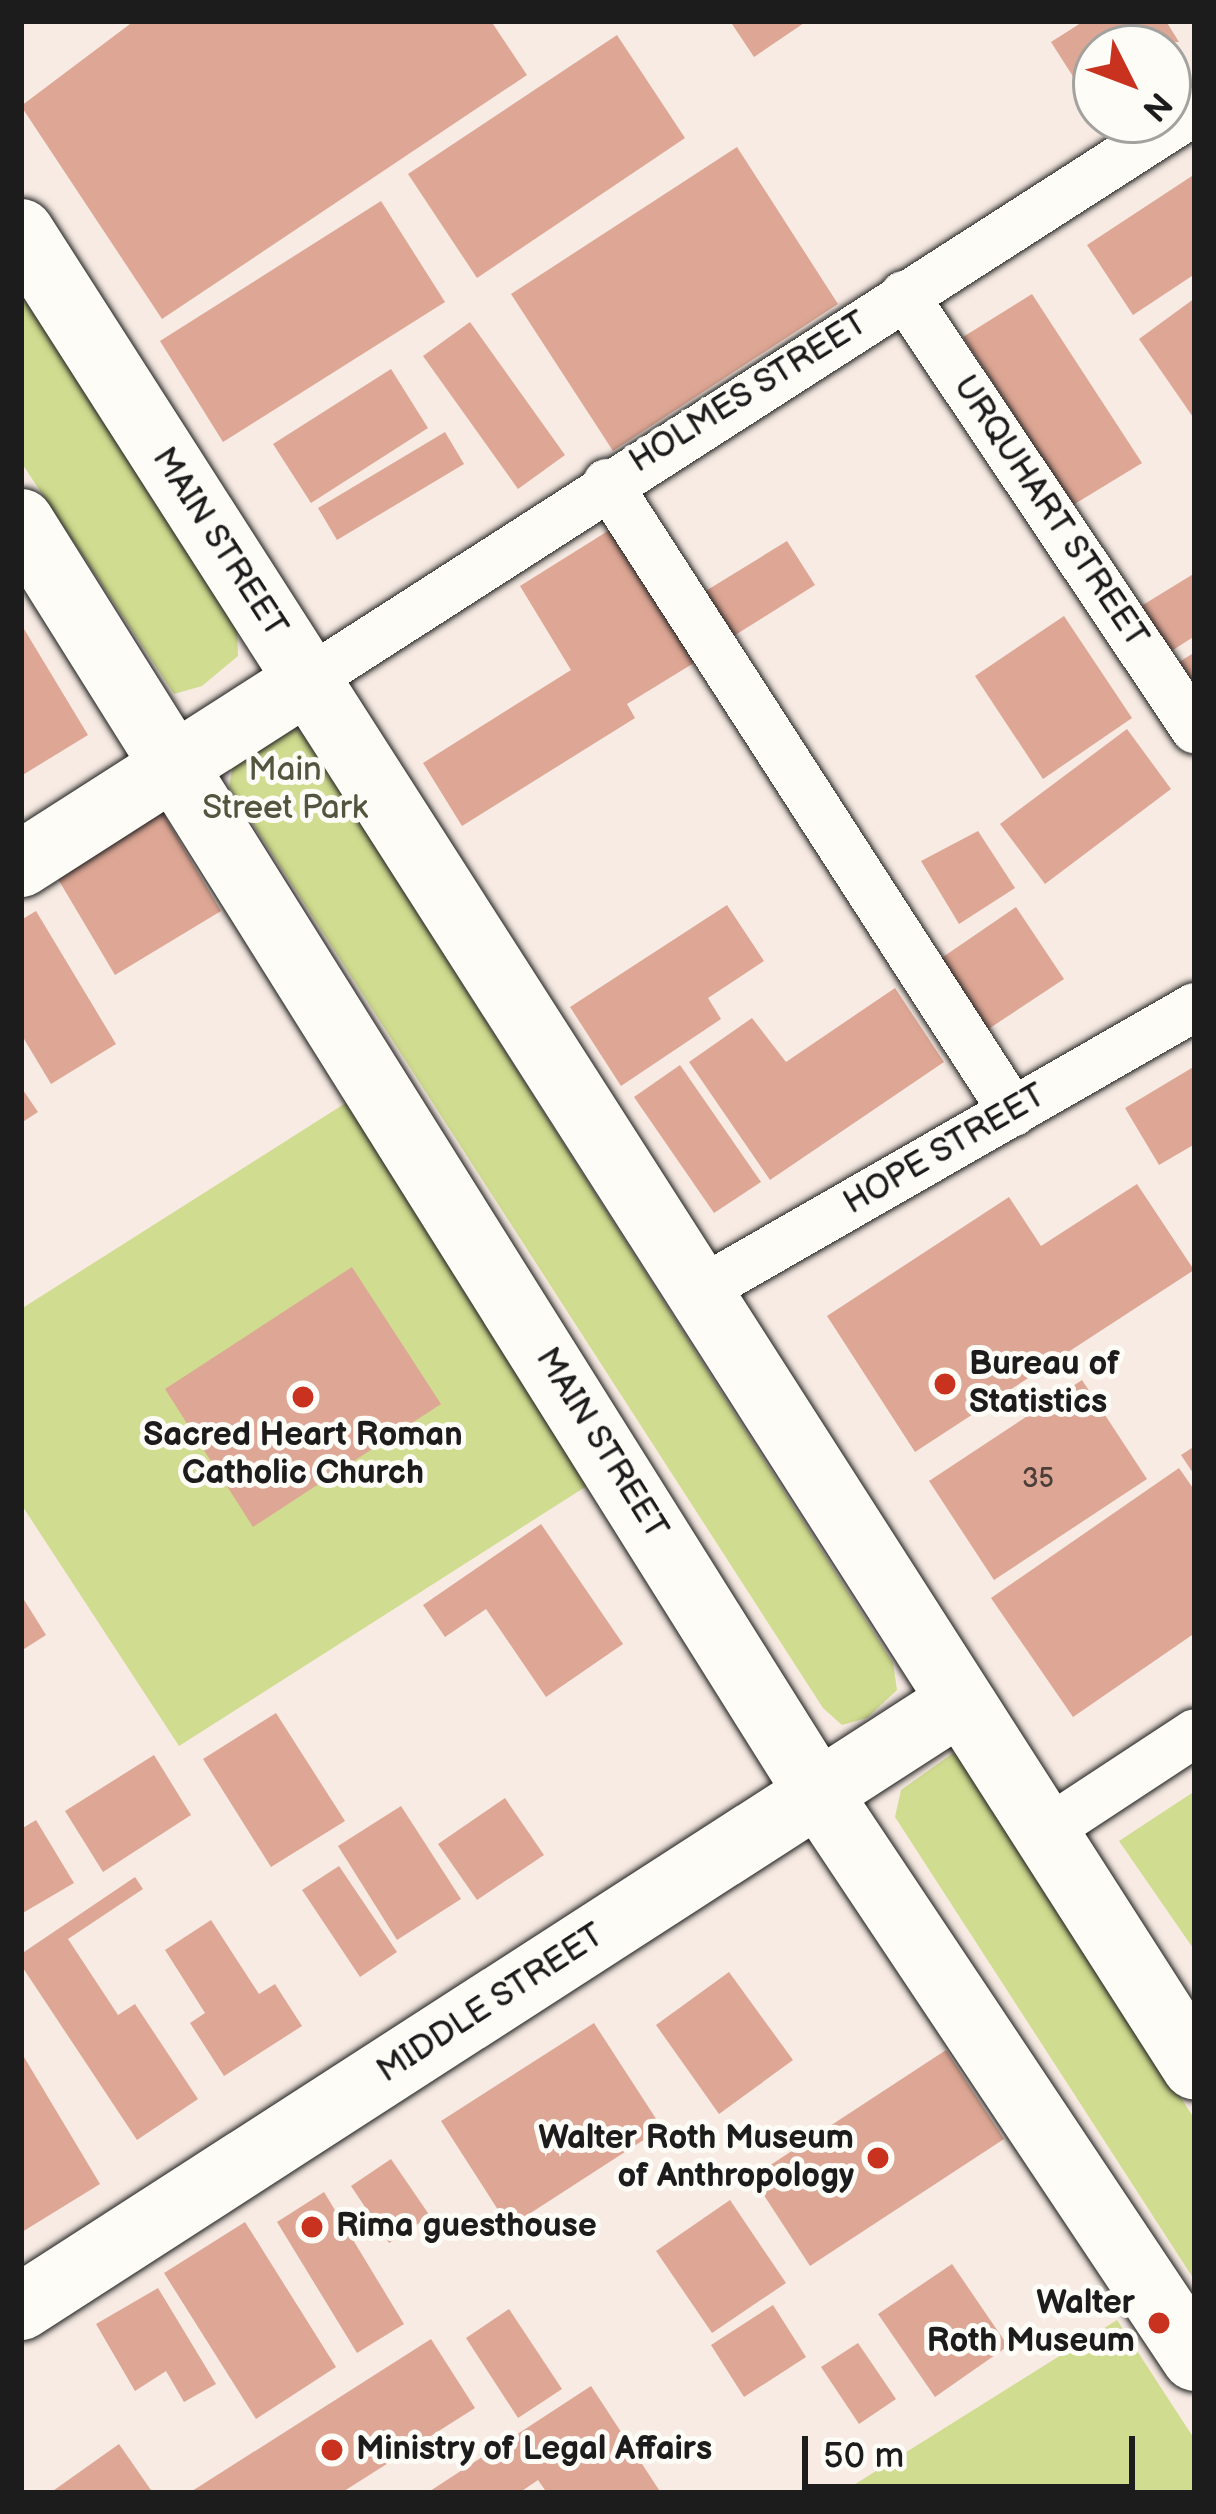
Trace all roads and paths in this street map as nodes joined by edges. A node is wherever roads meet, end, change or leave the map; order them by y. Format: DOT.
graph roads {
  1 [pos="1195,111"];
  2 [pos="21,232"];
  3 [pos="904,295"];
  4 [pos="607,483"];
  5 [pos="21,522"];
  6 [pos="307,681"];
  7 [pos="1195,728"];
  8 [pos="177,763"];
  9 [pos="21,864"];
  10 [pos="1195,1007"];
  11 [pos="1013,1112"];
  12 [pos="696,1294"];
  13 [pos="961,1701"];
  14 [pos="1195,1733"];
  15 [pos="818,1792"];
  16 [pos="1046,1831"];
  17 [pos="1195,2066"];
  18 [pos="21,2307"];
  19 [pos="1195,2358"];
  1 -- 3 [label="street, HOLMES STREET"];
  2 -- 6 [label="main road, MAIN STREET"];
  3 -- 4 [label="street, HOLMES STREET"];
  3 -- 7 [label="street, URQUHART STREET"];
  4 -- 6 [label="street, HOLMES STREET"];
  4 -- 11 [label="street"];
  5 -- 8 [label="main road, MAIN STREET"];
  6 -- 8 [label="main road"];
  6 -- 12 [label="main road, MAIN STREET"];
  8 -- 9 [label="main road"];
  8 -- 15 [label="main road, MAIN STREET"];
  10 -- 11 [label="street, HOPE STREET"];
  11 -- 12 [label="street, HOPE STREET"];
  12 -- 13 [label="main road, MAIN STREET"];
  13 -- 15 [label="main road, MIDDLE STREET"];
  13 -- 16 [label="main road, MAIN STREET"];
  14 -- 16 [label="street"];
  15 -- 18 [label="main road, MIDDLE STREET"];
  15 -- 19 [label="main road, MAIN STREET"];
  16 -- 17 [label="main road, MAIN STREET"];
}
